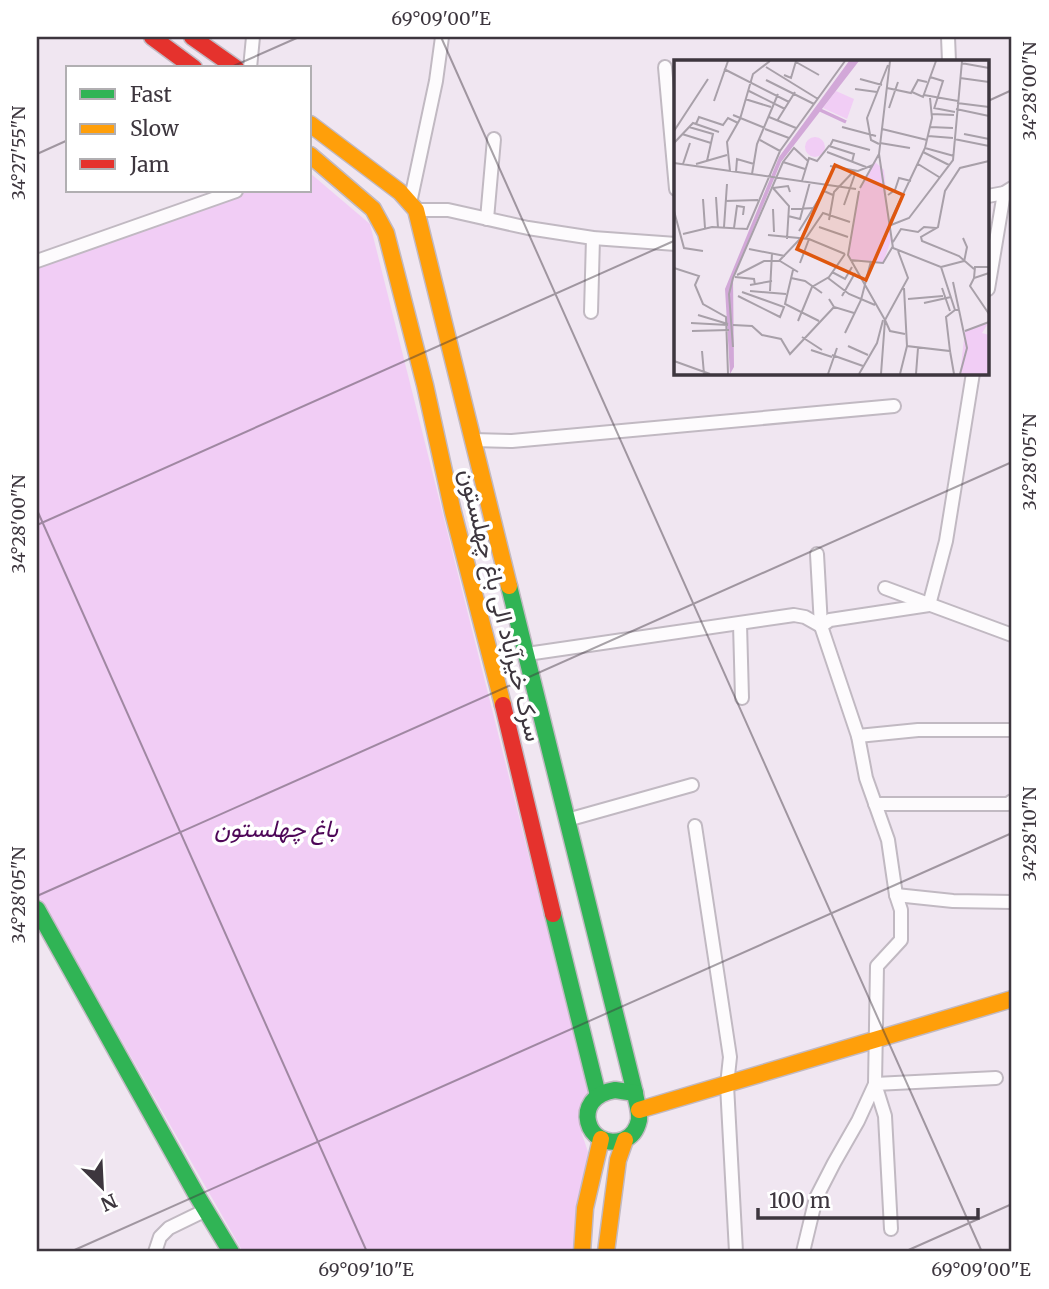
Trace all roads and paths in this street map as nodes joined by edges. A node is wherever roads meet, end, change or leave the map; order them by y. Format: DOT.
graph roads {
  1 [pos="152,37"];
  2 [pos="192,37"];
  3 [pos="253,37"];
  4 [pos="442,37"];
  5 [pos="948,37"];
  6 [pos="949,60"];
  7 [pos="191,66"];
  8 [pos="233,66"];
  9 [pos="250,66"];
  10 [pos="665,67"];
  11 [pos="312,126"];
  12 [pos="494,139"];
  13 [pos="313,160"];
  14 [pos="674,167"];
  15 [pos="1008,190"];
  16 [pos="233,192"];
  17 [pos="990,195"];
  18 [pos="413,206"];
  19 [pos="487,219"];
  20 [pos="593,238"];
  21 [pos="674,244"];
  22 [pos="38,258"];
  23 [pos="990,279"];
  24 [pos="591,312"];
  25 [pos="973,374"];
  26 [pos="894,406"];
  27 [pos="473,440"];
  28 [pos="817,554"];
  29 [pos="885,588"];
  30 [pos="929,605"];
  31 [pos="740,624"];
  32 [pos="821,626"];
  33 [pos="1012,635"];
  34 [pos="527,654"];
  35 [pos="742,698"];
  36 [pos="1012,730"];
  37 [pos="858,736"];
  38 [pos="692,785"];
  39 [pos="1012,801"];
  40 [pos="875,804"];
  41 [pos="567,820"];
  42 [pos="695,825"];
  43 [pos="896,895"];
  44 [pos="1012,902"];
  45 [pos="37,909"];
  46 [pos="1012,999"];
  47 [pos="877,1038"];
  48 [pos="996,1079"];
  49 [pos="875,1084"];
  50 [pos="727,1085"];
  51 [pos="635,1093"];
  52 [pos="598,1095"];
  53 [pos="639,1110"];
  54 [pos="601,1139"];
  55 [pos="625,1140"];
  56 [pos="206,1210"];
  57 [pos="891,1229"];
  58 [pos="155,1252"];
  59 [pos="231,1252"];
  60 [pos="582,1252"];
  61 [pos="606,1252"];
  62 [pos="736,1252"];
  63 [pos="803,1252"];
  1 -- 7 [label="main road"];
  2 -- 8 [label="main road"];
  3 -- 9 [label="street"];
  4 -- 18 [label="street"];
  5 -- 6 [label="street"];
  10 -- 14 [label="street"];
  11 -- 18 [label="main road"];
  12 -- 19 [label="street"];
  13 -- 52 [label="main road, سرک خیرآباد الی باغ چهلستون"];
  15 -- 17 [label="street"];
  15 -- 23 [label="street"];
  16 -- 22 [label="street"];
  18 -- 19 [label="street"];
  18 -- 27 [label="main road"];
  19 -- 20 [label="street"];
  20 -- 21 [label="street"];
  20 -- 24 [label="street"];
  25 -- 30 [label="street"];
  26 -- 27 [label="street"];
  27 -- 34 [label="main road"];
  28 -- 32 [label="street"];
  29 -- 30 [label="street"];
  30 -- 32 [label="street"];
  30 -- 33 [label="street"];
  31 -- 32 [label="street"];
  31 -- 34 [label="street"];
  31 -- 35 [label="street"];
  32 -- 37 [label="street"];
  34 -- 41 [label="main road"];
  36 -- 37 [label="street"];
  37 -- 40 [label="street"];
  38 -- 41 [label="street"];
  39 -- 40 [label="street"];
  40 -- 43 [label="street"];
  41 -- 51 [label="main road"];
  42 -- 50 [label="street"];
  43 -- 44 [label="street"];
  43 -- 47 [label="street"];
  45 -- 56 [label="main road"];
  46 -- 47 [label="main road"];
  47 -- 49 [label="street"];
  47 -- 50 [label="main road"];
  48 -- 49 [label="street"];
  49 -- 57 [label="street"];
  49 -- 63 [label="street"];
  50 -- 53 [label="main road"];
  50 -- 62 [label="street"];
  51 -- 52 [label="main road"];
  51 -- 53 [label="main road"];
  52 -- 54 [label="main road"];
  53 -- 55 [label="main road"];
  54 -- 55 [label="main road"];
  54 -- 60 [label="main road"];
  55 -- 61 [label="main road"];
  56 -- 58 [label="street"];
  56 -- 59 [label="main road"];
}
